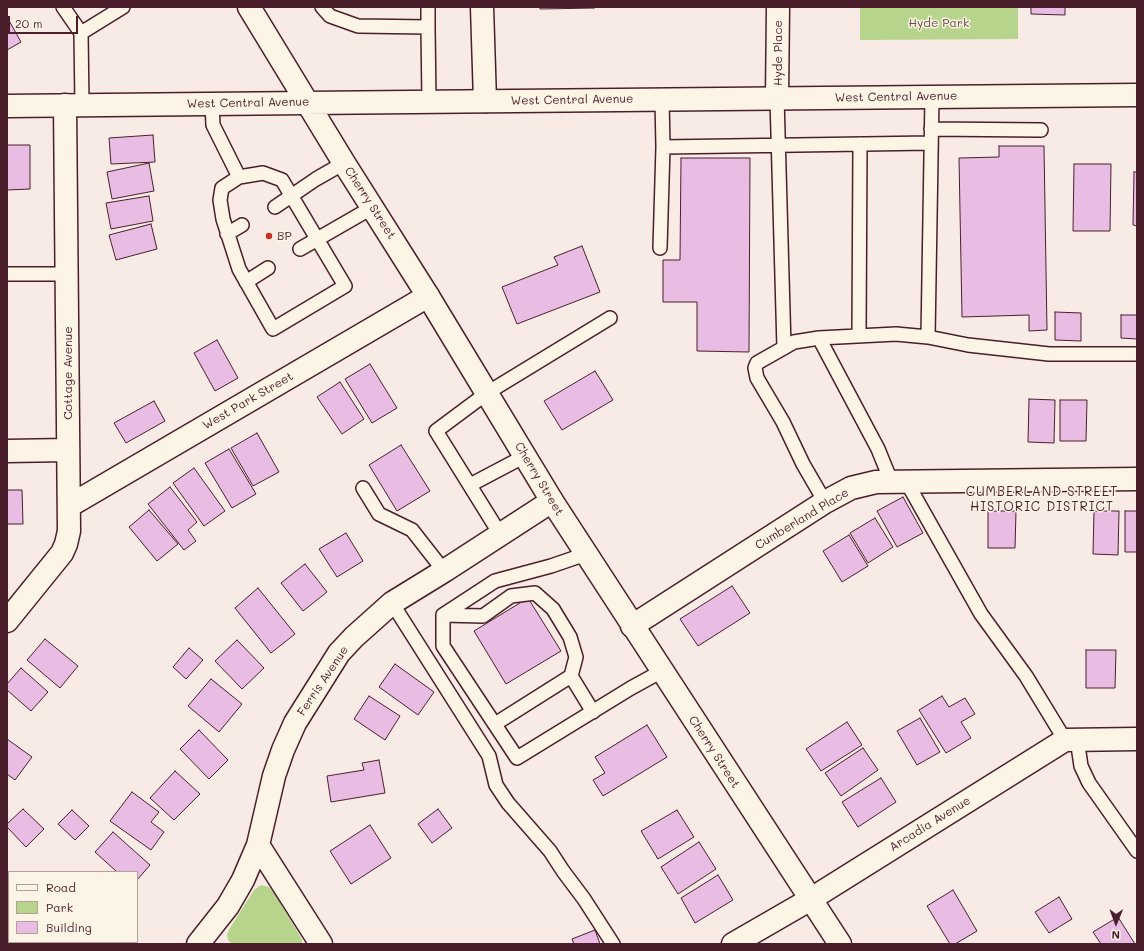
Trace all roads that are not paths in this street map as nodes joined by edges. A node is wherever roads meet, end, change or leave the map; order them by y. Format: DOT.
graph roads {
  1 [pos="63,7"];
  2 [pos="123,7"];
  3 [pos="322,7"];
  4 [pos="428,7"];
  5 [pos="482,7"];
  6 [pos="778,7"];
  7 [pos="254,9"];
  8 [pos="428,27"];
  9 [pos="80,33"];
  10 [pos="1137,95"];
  11 [pos="932,97"];
  12 [pos="778,98"];
  13 [pos="662,100"];
  14 [pos="485,101"];
  15 [pos="428,102"];
  16 [pos="308,103"];
  17 [pos="212,104"];
  18 [pos="74,105"];
  19 [pos="7,106"];
  20 [pos="931,129"];
  21 [pos="1041,130"];
  22 [pos="931,143"];
  23 [pos="860,144"];
  24 [pos="779,145"];
  25 [pos="663,147"];
  26 [pos="344,163"];
  27 [pos="239,177"];
  28 [pos="292,197"];
  29 [pos="275,207"];
  30 [pos="373,207"];
  31 [pos="242,225"];
  32 [pos="227,234"];
  33 [pos="317,240"];
  34 [pos="660,248"];
  35 [pos="300,249"];
  36 [pos="268,268"];
  37 [pos="7,274"];
  38 [pos="67,274"];
  39 [pos="246,282"];
  40 [pos="428,296"];
  41 [pos="610,318"];
  42 [pos="859,335"];
  43 [pos="928,337"];
  44 [pos="819,338"];
  45 [pos="784,348"];
  46 [pos="1137,354"];
  47 [pos="487,394"];
  48 [pos="68,450"];
  49 [pos="7,451"];
  50 [pos="524,456"];
  51 [pos="1137,479"];
  52 [pos="898,481"];
  53 [pos="470,485"];
  54 [pos="363,488"];
  55 [pos="552,502"];
  56 [pos="825,502"];
  57 [pos="68,506"];
  58 [pos="500,534"];
  59 [pos="586,554"];
  60 [pos="444,571"];
  61 [pos="392,603"];
  62 [pos="443,615"];
  63 [pos="7,621"];
  64 [pos="632,626"];
  65 [pos="662,671"];
  66 [pos="571,676"];
  67 [pos="593,712"];
  68 [pos="495,724"];
  69 [pos="1137,739"];
  70 [pos="1071,740"];
  71 [pos="258,845"];
  72 [pos="1137,851"];
  73 [pos="810,899"];
  74 [pos="198,944"];
  75 [pos="321,944"];
  76 [pos="613,944"];
  77 [pos="733,944"];
  78 [pos="840,944"];
  1 -- 9 [label="lane"];
  2 -- 9 [label="lane"];
  3 -- 8 [label="lane"];
  4 -- 8 [label="lane"];
  5 -- 14 [label="street"];
  6 -- 12 [label="street, Hyde Place"];
  7 -- 16 [label="street, Cherry Street"];
  8 -- 15 [label="lane"];
  9 -- 18 [label="lane"];
  10 -- 11 [label="street, West Central Avenue"];
  11 -- 12 [label="street, West Central Avenue"];
  11 -- 20 [label="lane"];
  12 -- 13 [label="street, West Central Avenue"];
  12 -- 24 [label="lane"];
  13 -- 14 [label="street, West Central Avenue"];
  13 -- 25 [label="lane"];
  14 -- 15 [label="street, West Central Avenue"];
  15 -- 16 [label="street, West Central Avenue"];
  16 -- 17 [label="street, West Central Avenue"];
  16 -- 26 [label="street, Cherry Street"];
  17 -- 18 [label="street, West Central Avenue"];
  17 -- 27 [label="lane"];
  18 -- 19 [label="street, West Central Avenue"];
  18 -- 38 [label="street, Cottage Avenue"];
  20 -- 21 [label="lane"];
  20 -- 22 [label="lane"];
  22 -- 23 [label="lane"];
  22 -- 43 [label="lane"];
  23 -- 24 [label="lane"];
  23 -- 42 [label="lane"];
  24 -- 25 [label="lane"];
  24 -- 45 [label="lane"];
  25 -- 34 [label="lane"];
  26 -- 28 [label="lane"];
  26 -- 30 [label="street, Cherry Street"];
  27 -- 28 [label="lane"];
  27 -- 32 [label="lane"];
  28 -- 29 [label="lane"];
  28 -- 33 [label="lane"];
  30 -- 33 [label="lane"];
  30 -- 40 [label="street, Cherry Street"];
  31 -- 32 [label="lane"];
  32 -- 39 [label="lane"];
  33 -- 35 [label="lane"];
  33 -- 39 [label="lane"];
  36 -- 39 [label="lane"];
  37 -- 38 [label="lane"];
  38 -- 48 [label="street, Cottage Avenue"];
  40 -- 47 [label="street, Cherry Street"];
  40 -- 57 [label="street, West Park Street"];
  41 -- 47 [label="lane"];
  42 -- 43 [label="lane"];
  42 -- 44 [label="lane"];
  43 -- 46 [label="lane"];
  44 -- 45 [label="lane"];
  44 -- 52 [label="lane"];
  45 -- 56 [label="lane"];
  47 -- 50 [label="street, Cherry Street"];
  47 -- 53 [label="lane"];
  48 -- 49 [label="street"];
  48 -- 57 [label="street, Cottage Avenue"];
  50 -- 53 [label="lane"];
  50 -- 55 [label="street, Cherry Street"];
  51 -- 52 [label="street, Cumberland Place"];
  52 -- 56 [label="street, Cumberland Place"];
  52 -- 70 [label="lane"];
  53 -- 58 [label="lane"];
  54 -- 60 [label="lane"];
  55 -- 58 [label="street, Ferris Avenue"];
  55 -- 59 [label="street, Cherry Street"];
  56 -- 64 [label="street, Cumberland Place"];
  57 -- 63 [label="street, Cottage Avenue"];
  58 -- 60 [label="street, Ferris Avenue"];
  59 -- 62 [label="lane"];
  59 -- 64 [label="street, Cherry Street"];
  60 -- 61 [label="street, Ferris Avenue"];
  61 -- 71 [label="street, Ferris Avenue"];
  61 -- 76 [label="lane"];
  62 -- 66 [label="lane"];
  62 -- 68 [label="lane"];
  64 -- 65 [label="street, Cherry Street"];
  65 -- 67 [label="lane"];
  65 -- 73 [label="street, Cherry Street"];
  66 -- 67 [label="lane"];
  66 -- 68 [label="lane"];
  67 -- 68 [label="lane"];
  69 -- 70 [label="street"];
  70 -- 72 [label="lane"];
  70 -- 73 [label="street, Arcadia Avenue"];
  71 -- 74 [label="street, Ferris Avenue"];
  71 -- 75 [label="street"];
  73 -- 77 [label="street, Arcadia Avenue"];
  73 -- 78 [label="street, Cherry Street"];
}
